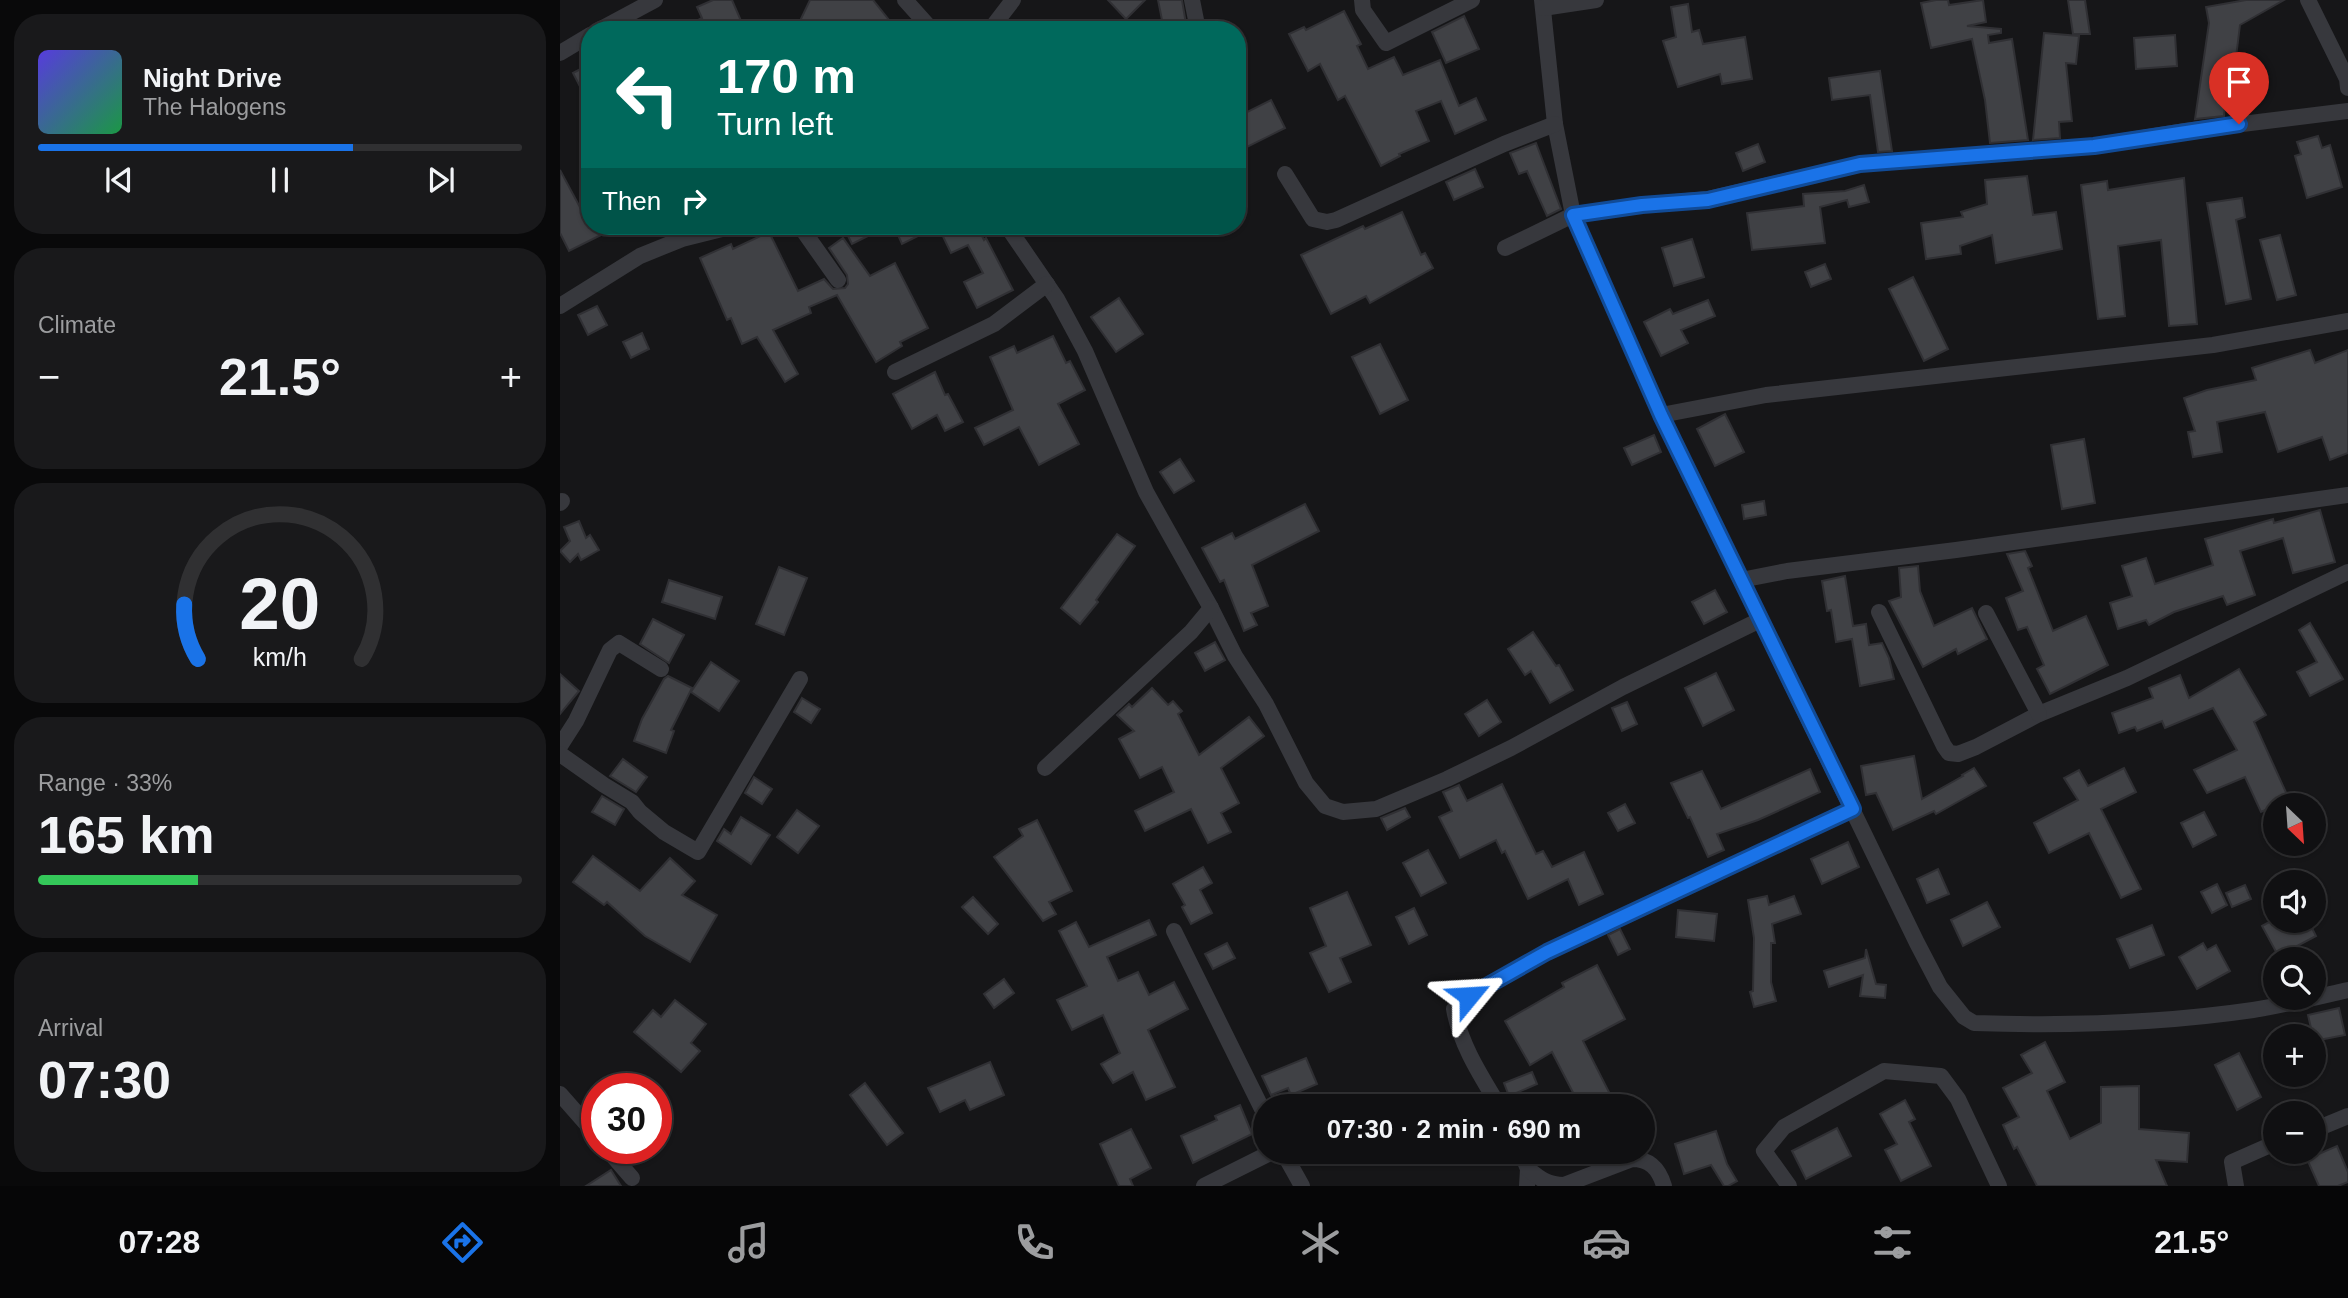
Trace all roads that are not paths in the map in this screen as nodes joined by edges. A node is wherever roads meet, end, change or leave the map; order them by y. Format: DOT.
graph roads {
  1 [pos="655,0"];
  2 [pos="905,0"];
  3 [pos="1013,0"];
  4 [pos="1192,0"];
  5 [pos="1362,0"];
  6 [pos="1472,0"];
  7 [pos="1596,0"];
  8 [pos="2308,0"];
  9 [pos="1543,4"];
  10 [pos="616,21"];
  11 [pos="924,21"];
  12 [pos="997,21"];
  13 [pos="1196,21"];
  14 [pos="581,40"];
  15 [pos="560,52"];
  16 [pos="2348,88"];
  17 [pos="2348,111"];
  18 [pos="1555,124"];
  19 [pos="1285,174"];
  20 [pos="1573,215"];
  21 [pos="698,235"];
  22 [pos="806,235"];
  23 [pos="1013,235"];
  24 [pos="1505,248"];
  25 [pos="838,280"];
  26 [pos="1047,284"];
  27 [pos="560,306"];
  28 [pos="2348,321"];
  29 [pos="895,372"];
  30 [pos="1661,415"];
  31 [pos="2348,495"];
  32 [pos="2348,572"];
  33 [pos="1741,580"];
  34 [pos="1212,608"];
  35 [pos="1879,612"];
  36 [pos="1986,613"];
  37 [pos="1760,620"];
  38 [pos="661,669"];
  39 [pos="800,679"];
  40 [pos="2039,714"];
  41 [pos="560,746"];
  42 [pos="560,754"];
  43 [pos="1045,768"];
  44 [pos="1853,809"];
  45 [pos="1174,931"];
  46 [pos="2348,990"];
  47 [pos="560,1094"];
  48 [pos="1255,1094"];
  49 [pos="1493,1094"];
  50 [pos="2348,1116"];
  51 [pos="581,1118"];
  52 [pos="2326,1124"];
  53 [pos="2263,1148"];
  54 [pos="1253,1161"];
  55 [pos="620,1164"];
  56 [pos="1290,1164"];
  57 [pos="1526,1164"];
  58 [pos="1528,1169"];
  59 [pos="632,1178"];
  60 [pos="1203,1186"];
  61 [pos="1302,1186"];
  62 [pos="1527,1186"];
  63 [pos="1664,1186"];
  64 [pos="1789,1186"];
  65 [pos="1999,1186"];
  66 [pos="2236,1186"];
  1 -- 10 [label="street"];
  2 -- 11 [label="street"];
  3 -- 12 [label="street"];
  4 -- 13 [label="street"];
  5 -- 6 [label="street"];
  7 -- 9 [label="street"];
  8 -- 16 [label="street"];
  9 -- 18 [label="street"];
  14 -- 15 [label="street"];
  17 -- 20 [label="street"];
  18 -- 19 [label="street"];
  18 -- 20 [label="street"];
  20 -- 24 [label="street"];
  20 -- 30 [label="street"];
  21 -- 27 [label="street"];
  22 -- 25 [label="street"];
  23 -- 26 [label="street"];
  26 -- 29 [label="street"];
  26 -- 34 [label="street"];
  28 -- 30 [label="street"];
  30 -- 33 [label="street"];
  31 -- 33 [label="street"];
  32 -- 40 [label="street"];
  33 -- 37 [label="street"];
  34 -- 37 [label="street"];
  34 -- 43 [label="street"];
  35 -- 40 [label="street"];
  36 -- 40 [label="street"];
  37 -- 44 [label="street"];
  38 -- 41 [label="street"];
  39 -- 42 [label="street"];
  44 -- 46 [label="street"];
  44 -- 49 [label="street"];
  45 -- 48 [label="street"];
  47 -- 51 [label="street"];
  50 -- 52 [label="street"];
  53 -- 66 [label="street"];
  54 -- 60 [label="street"];
  55 -- 59 [label="street"];
  56 -- 61 [label="street"];
  57 -- 58 [label="street"];
  58 -- 62 [label="street"];
  58 -- 63 [label="street"];
  64 -- 65 [label="street"];
}
